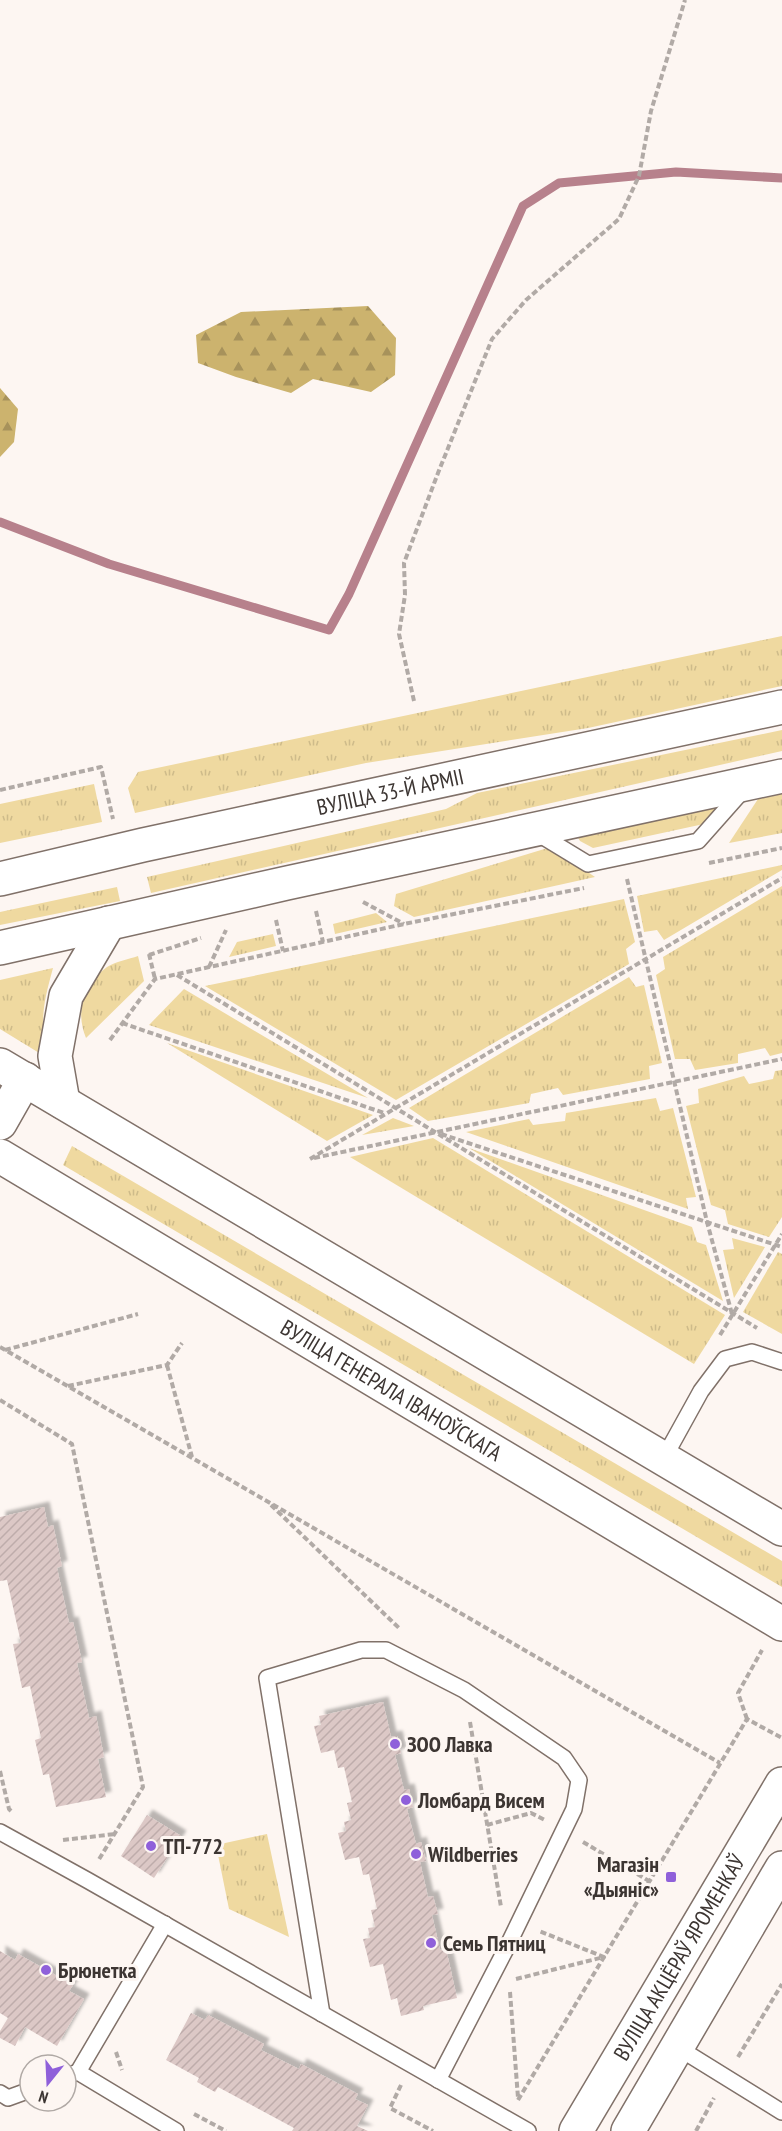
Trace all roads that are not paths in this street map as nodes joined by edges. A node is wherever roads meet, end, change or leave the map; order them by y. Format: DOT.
graph roads {
  1 [pos="782,707"];
  2 [pos="782,776"];
  3 [pos="749,783"];
  4 [pos="532,830"];
  5 [pos="0,879"];
  6 [pos="110,923"];
  7 [pos="0,948"];
  8 [pos="12,1072"];
  9 [pos="63,1102"];
  10 [pos="0,1123"];
  11 [pos="0,1156"];
  12 [pos="782,1362"];
  13 [pos="664,1458"];
  14 [pos="782,1529"];
  15 [pos="782,1624"];
  16 [pos="782,1784"];
  17 [pos="0,1832"];
  18 [pos="782,1868"];
  19 [pos="165,1924"];
  20 [pos="322,2014"];
  21 [pos="677,2047"];
  22 [pos="78,2064"];
  23 [pos="78,2077"];
  24 [pos="438,2080"];
  25 [pos="0,2093"];
  26 [pos="18,2094"];
  27 [pos="782,2112"];
  28 [pos="176,2131"];
  29 [pos="528,2131"];
  30 [pos="576,2131"];
  31 [pos="628,2131"];
  1 -- 5 [label="street, ВУЛІЦА 33-Й АРМІІ"];
  2 -- 3 [label="street"];
  3 -- 4 [label="street"];
  3 -- 4 [label="lane"];
  4 -- 6 [label="street"];
  6 -- 7 [label="street"];
  6 -- 9 [label="street"];
  8 -- 9 [label="street"];
  8 -- 10 [label="street"];
  9 -- 13 [label="street"];
  11 -- 15 [label="street, ВУЛІЦА ГЕНЕРАЛА ІВАНОЎСКАГА"];
  12 -- 13 [label="lane"];
  13 -- 14 [label="street"];
  16 -- 30 [label="street, ВУЛІЦА АКЦЁРАЎ ЯРОМЕНКАЎ"];
  17 -- 19 [label="lane"];
  18 -- 21 [label="street, ВУЛІЦА АКЦЁРАЎ ЯРОМЕНКАЎ"];
  19 -- 20 [label="lane"];
  19 -- 22 [label="lane"];
  20 -- 24 [label="lane"];
  20 -- 24 [label="lane"];
  21 -- 27 [label="lane"];
  21 -- 31 [label="street, ВУЛІЦА АКЦЁРАЎ ЯРОМЕНКАЎ"];
  23 -- 28 [label="lane"];
  24 -- 29 [label="lane"];
  25 -- 26 [label="lane"];
}
